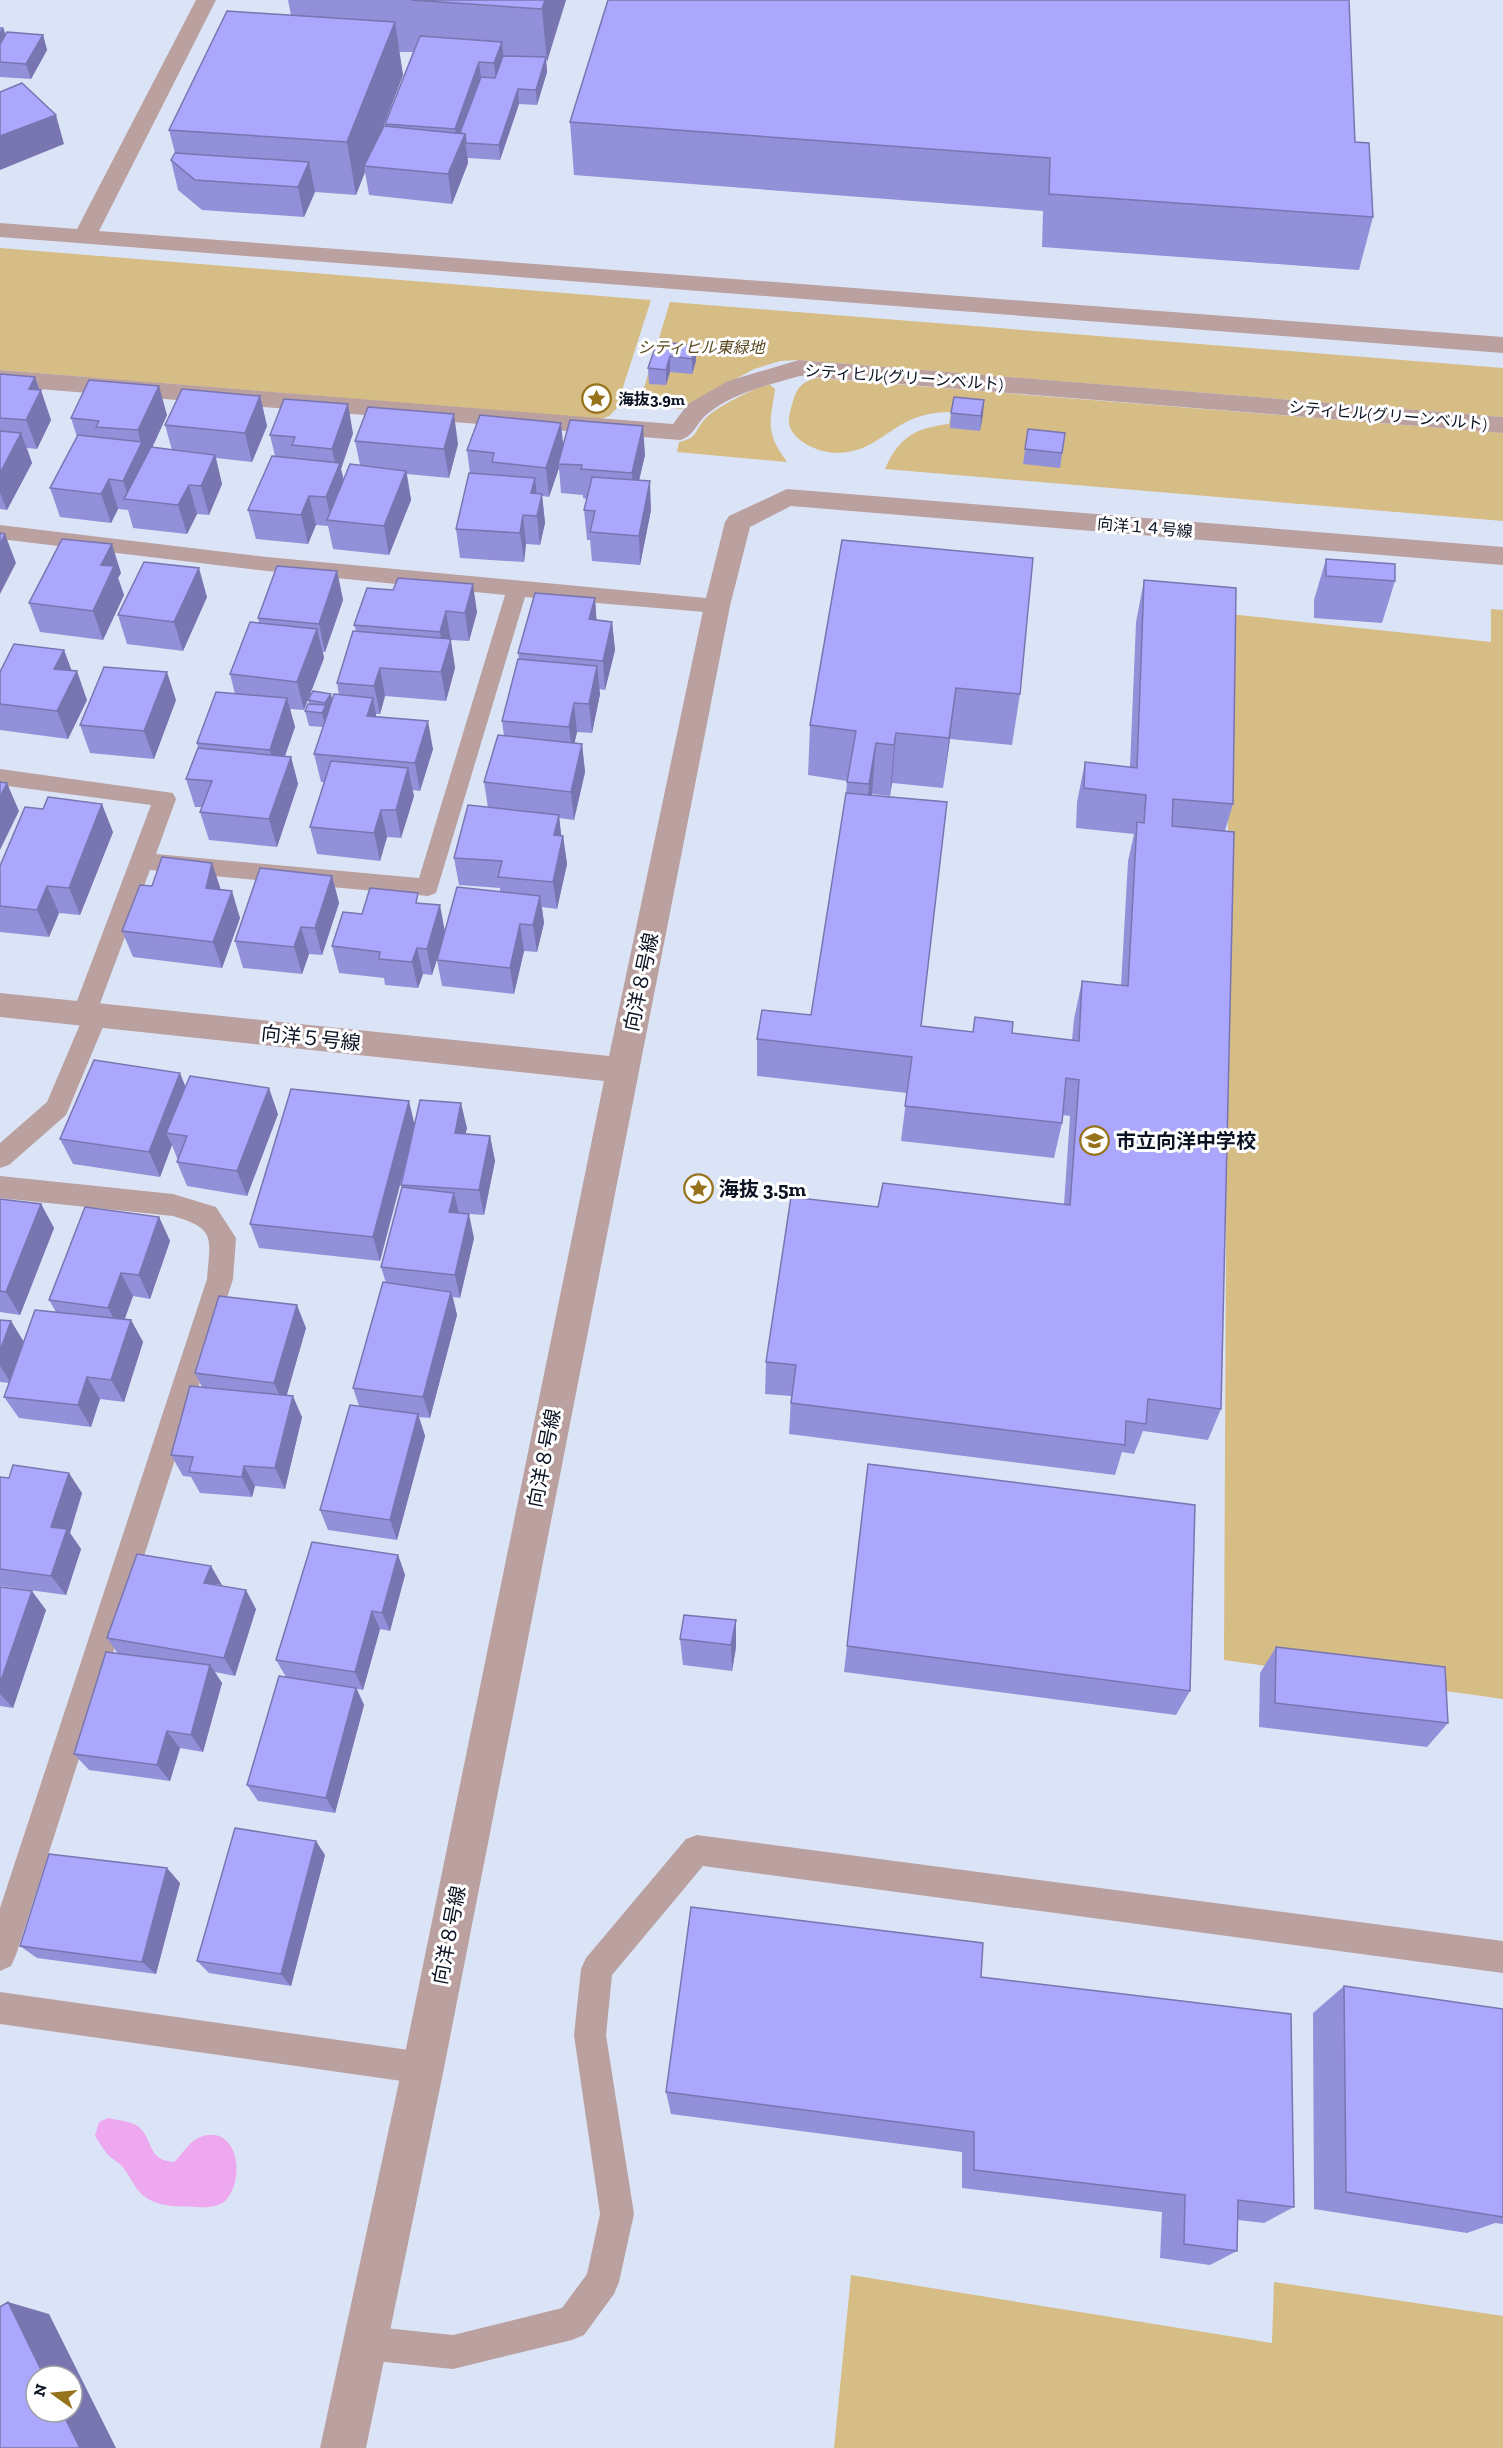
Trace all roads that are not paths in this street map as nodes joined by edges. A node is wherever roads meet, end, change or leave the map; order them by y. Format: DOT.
graph roads {
  1 [pos="206,0"];
  2 [pos="0,230"];
  3 [pos="84,237"];
  4 [pos="1503,345"];
  5 [pos="0,378"];
  6 [pos="1503,425"];
  7 [pos="786,497"];
  8 [pos="0,532"];
  9 [pos="1503,556"];
  10 [pos="517,589"];
  11 [pos="717,606"];
  12 [pos="0,777"];
  13 [pos="142,861"];
  14 [pos="0,1005"];
  15 [pos="90,1015"];
  16 [pos="622,1071"];
  17 [pos="0,1158"];
  18 [pos="0,1187"];
  19 [pos="0,1955"];
  20 [pos="1503,1957"];
  21 [pos="0,2008"];
  22 [pos="423,2068"];
  23 [pos="365,2343"];
  24 [pos="343,2448"];
  1 -- 3 [label="street"];
  2 -- 3 [label="street"];
  3 -- 4 [label="street"];
  5 -- 6 [label="street, シティヒル(グリーンベルト)"];
  7 -- 9 [label="street, 向洋１４号線"];
  7 -- 11 [label="street, 向洋８号線"];
  8 -- 10 [label="lane"];
  10 -- 11 [label="lane"];
  10 -- 13 [label="lane"];
  11 -- 16 [label="street, 向洋８号線"];
  12 -- 13 [label="lane"];
  13 -- 15 [label="lane"];
  14 -- 15 [label="street, 向洋５号線"];
  15 -- 16 [label="street, 向洋５号線"];
  15 -- 17 [label="lane"];
  16 -- 22 [label="street, 向洋８号線"];
  18 -- 19 [label="lane"];
  20 -- 23 [label="lane"];
  21 -- 22 [label="lane"];
  22 -- 23 [label="street, 向洋８号線"];
  23 -- 24 [label="street, 向洋８号線"];
}
